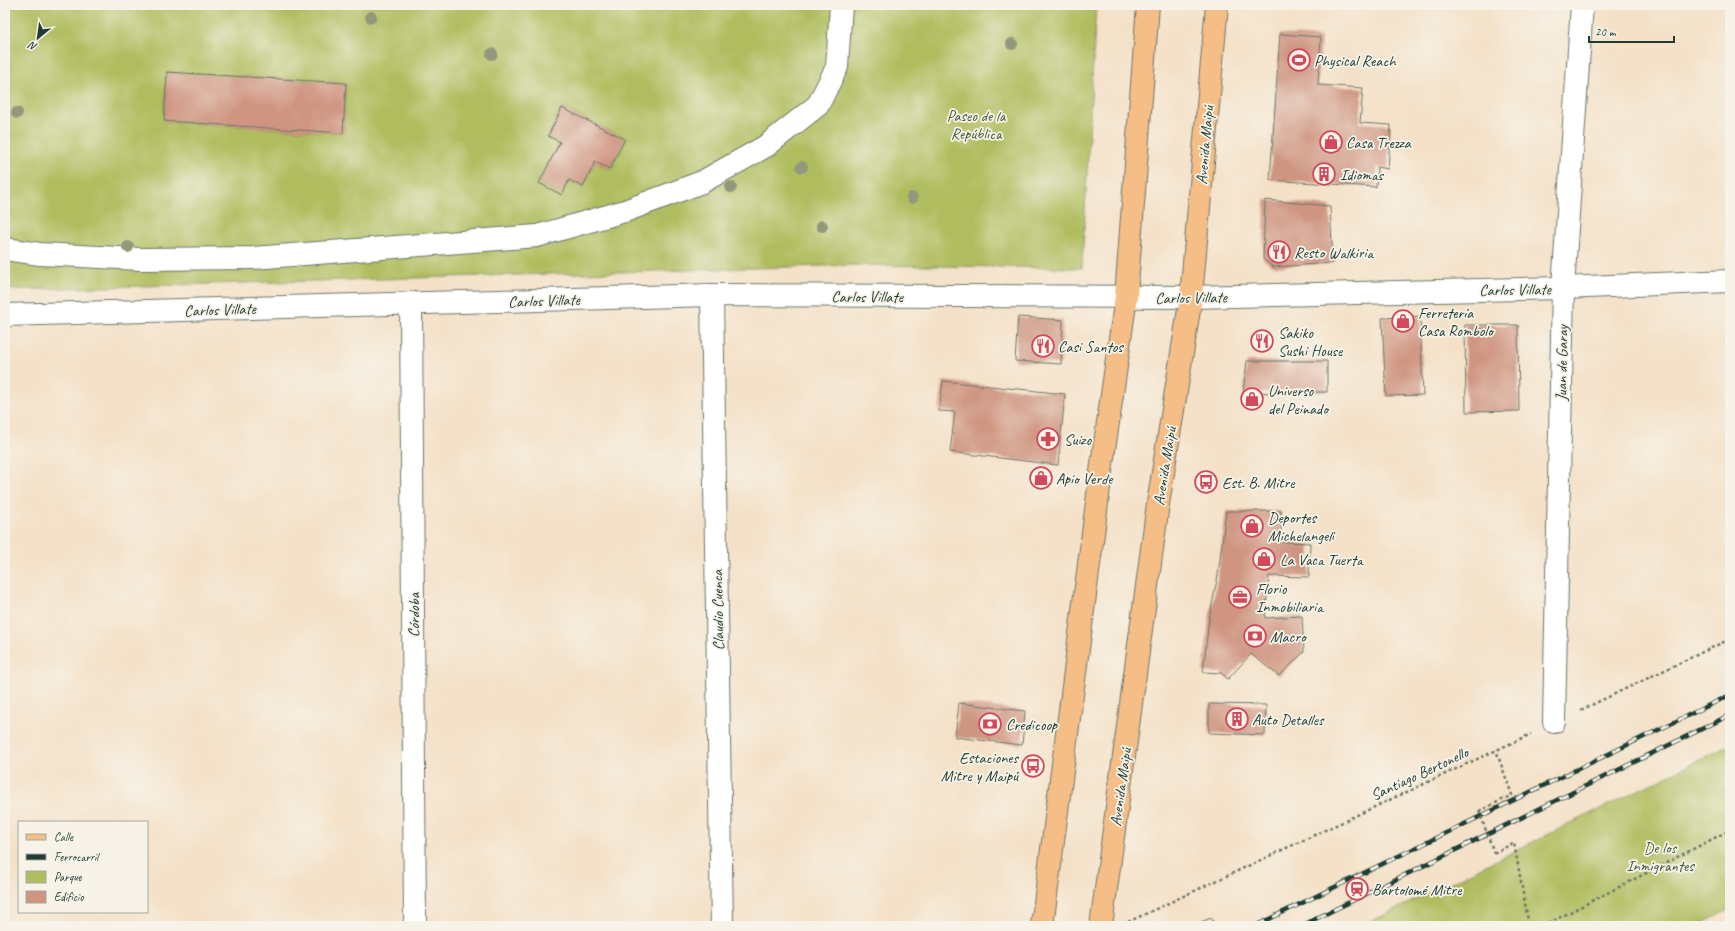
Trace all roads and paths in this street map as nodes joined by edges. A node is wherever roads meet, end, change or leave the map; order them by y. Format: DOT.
graph roads {
  1 [pos="842,5"];
  2 [pos="1148,5"];
  3 [pos="1216,5"];
  4 [pos="1582,5"];
  5 [pos="5,248"];
  6 [pos="1730,281"];
  7 [pos="1563,288"];
  8 [pos="712,295"];
  9 [pos="1126,297"];
  10 [pos="1191,297"];
  11 [pos="411,303"];
  12 [pos="5,315"];
  13 [pos="1730,639"];
  14 [pos="1554,722"];
  15 [pos="1496,750"];
  16 [pos="1730,830"];
  17 [pos="1125,923"];
  18 [pos="415,926"];
  19 [pos="722,926"];
  20 [pos="1042,926"];
  21 [pos="1101,926"];
  22 [pos="1530,926"];
  23 [pos="1543,926"];
  1 -- 5 [label="street"];
  2 -- 9 [label="main road"];
  3 -- 10 [label="main road, Avenida Maipú"];
  4 -- 7 [label="street, Juan de Garay"];
  6 -- 7 [label="street, Carlos Villate"];
  7 -- 10 [label="street, Carlos Villate"];
  7 -- 14 [label="street, Juan de Garay"];
  8 -- 9 [label="street, Carlos Villate"];
  8 -- 11 [label="street, Carlos Villate"];
  8 -- 19 [label="street, Claudio Cuenca"];
  9 -- 10 [label="street, Carlos Villate"];
  9 -- 20 [label="main road"];
  10 -- 21 [label="main road, Avenida Maipú"];
  11 -- 12 [label="street, Carlos Villate"];
  11 -- 18 [label="street, Córdoba"];
  13 -- 14 [label="path, Santiago Bertonello"];
  14 -- 15 [label="path, Santiago Bertonello"];
  15 -- 17 [label="path, Santiago Bertonello"];
  15 -- 22 [label="path, bridge"];
  16 -- 23 [label="path"];
}
